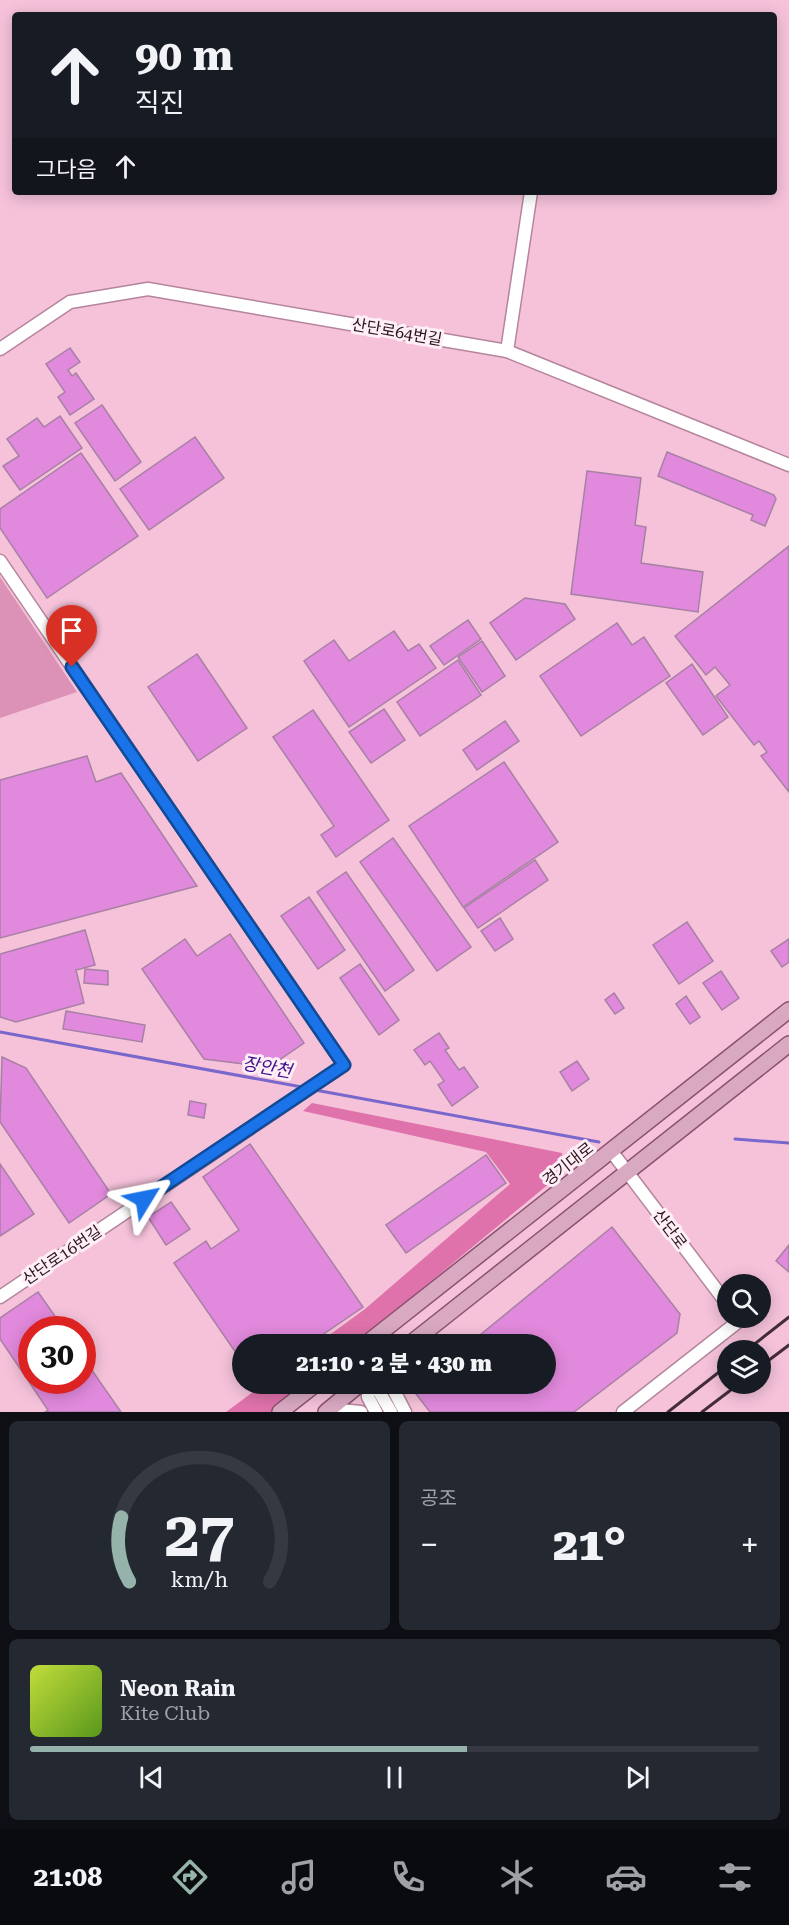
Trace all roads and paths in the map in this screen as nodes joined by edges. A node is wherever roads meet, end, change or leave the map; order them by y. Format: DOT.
graph roads {
  1 [pos="531,195"];
  2 [pos="0,349"];
  3 [pos="507,351"];
  4 [pos="789,465"];
  5 [pos="0,561"];
  6 [pos="789,1010"];
  7 [pos="789,1044"];
  8 [pos="612,1152"];
  9 [pos="628,1172"];
  10 [pos="717,1290"];
  11 [pos="0,1297"];
  12 [pos="731,1328"];
  13 [pos="379,1334"];
  14 [pos="423,1334"];
  15 [pos="303,1394"];
  16 [pos="348,1394"];
  17 [pos="369,1394"];
  18 [pos="379,1394"];
  19 [pos="396,1394"];
  20 [pos="328,1410"];
  21 [pos="280,1412"];
  22 [pos="362,1412"];
  23 [pos="376,1412"];
  24 [pos="391,1412"];
  25 [pos="405,1412"];
  26 [pos="622,1412"];
  1 -- 3 [label="street"];
  2 -- 3 [label="street, 산단로64번길"];
  3 -- 4 [label="street, 산단로64번길"];
  5 -- 11 [label="street, 산단로16번길"];
  6 -- 8 [label="main road, 경기대로"];
  7 -- 9 [label="main road"];
  8 -- 9 [label="street, 산단로"];
  8 -- 13 [label="main road, 경기대로"];
  9 -- 10 [label="street, 산단로"];
  9 -- 14 [label="main road"];
  12 -- 26 [label="street"];
  15 -- 21 [label="main road"];
  16 -- 20 [label="main road"];
  17 -- 23 [label="street"];
  18 -- 24 [label="street"];
  19 -- 25 [label="street"];
  20 -- 22 [label="street"];
}
